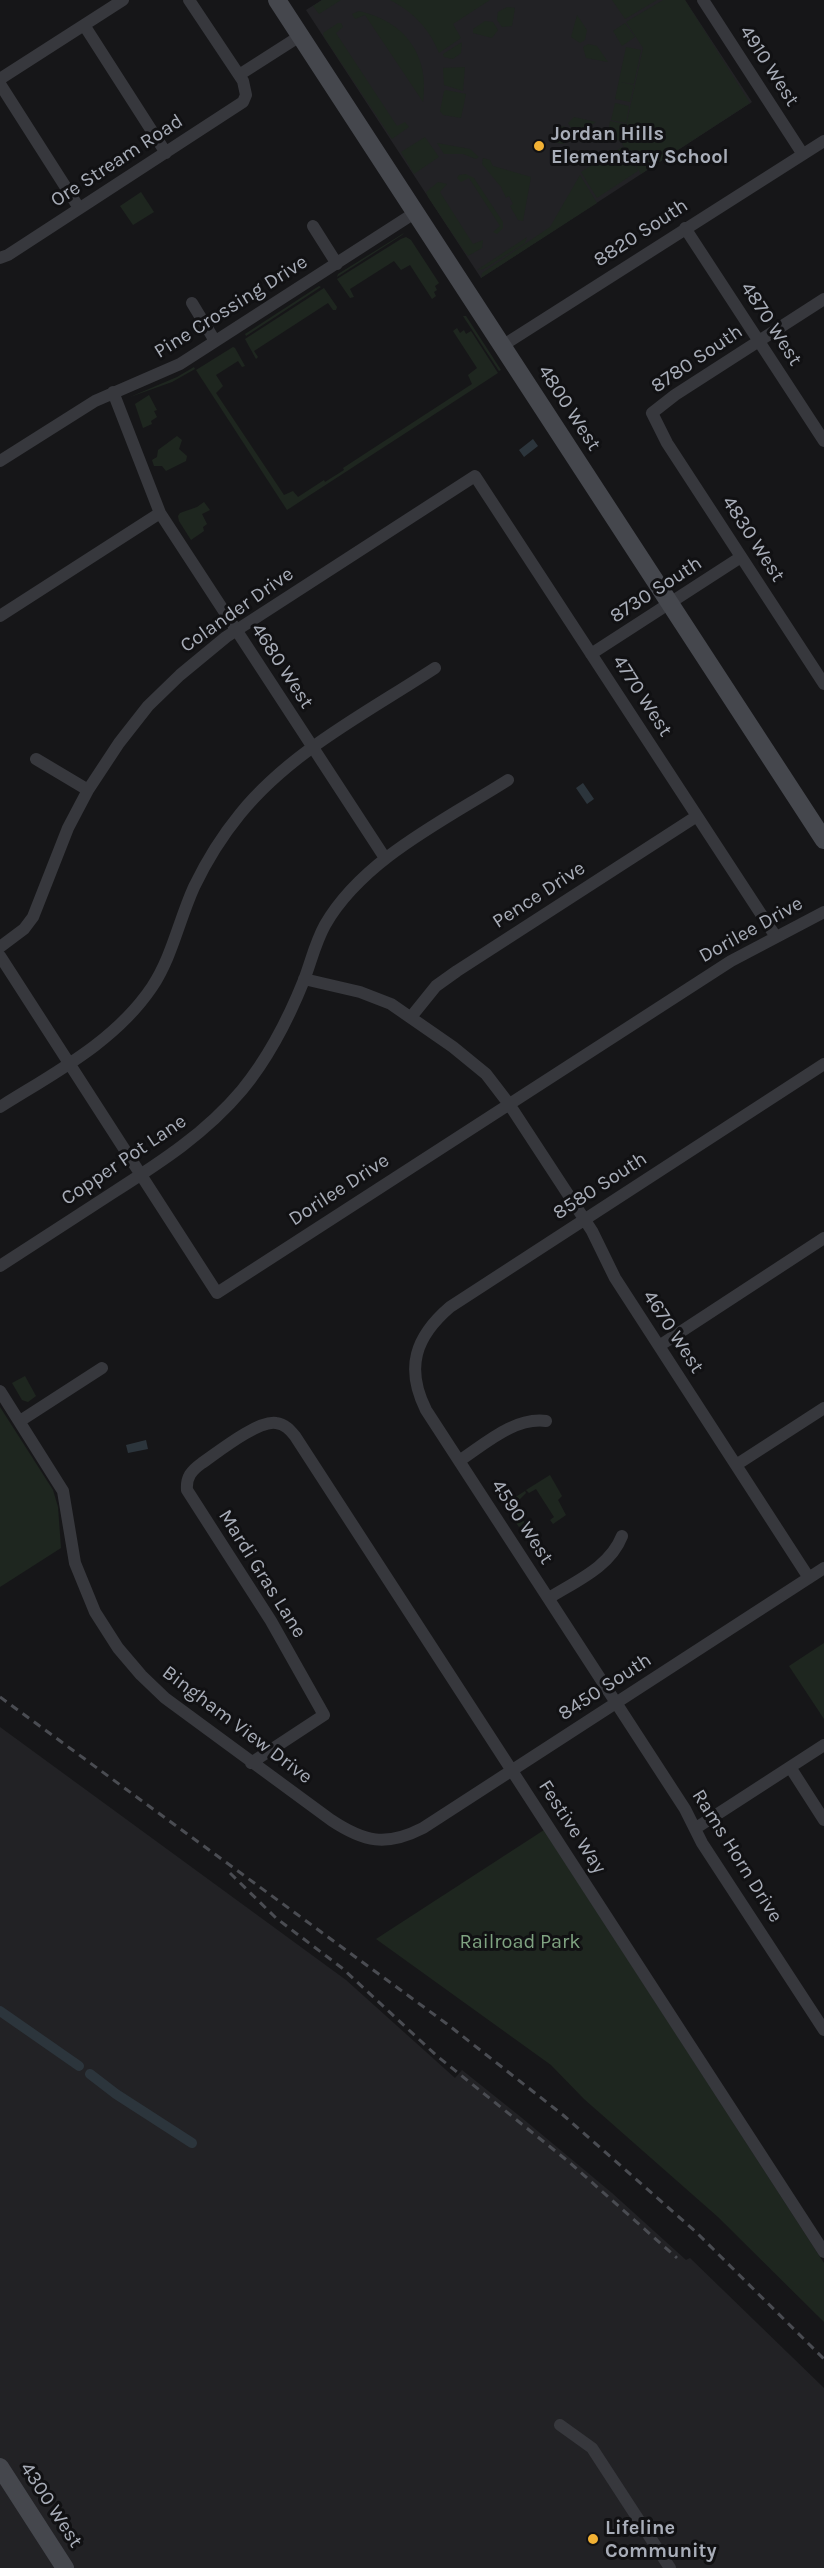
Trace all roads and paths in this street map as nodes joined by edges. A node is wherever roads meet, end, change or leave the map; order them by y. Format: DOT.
graph roads {
  1 [pos="123,0"];
  2 [pos="189,0"];
  3 [pos="277,0"];
  4 [pos="703,0"];
  5 [pos="84,26"];
  6 [pos="300,36"];
  7 [pos="239,75"];
  8 [pos="0,79"];
  9 [pos="0,84"];
  10 [pos="824,141"];
  11 [pos="166,153"];
  12 [pos="801,153"];
  13 [pos="79,208"];
  14 [pos="416,212"];
  15 [pos="313,226"];
  16 [pos="685,228"];
  17 [pos="0,258"];
  18 [pos="337,264"];
  19 [pos="824,299"];
  20 [pos="192,303"];
  21 [pos="215,341"];
  22 [pos="759,341"];
  23 [pos="502,346"];
  24 [pos="113,392"];
  25 [pos="652,413"];
  26 [pos="824,441"];
  27 [pos="0,461"];
  28 [pos="475,476"];
  29 [pos="159,513"];
  30 [pos="741,557"];
  31 [pos="670,604"];
  32 [pos="0,616"];
  33 [pos="236,630"];
  34 [pos="591,654"];
  35 [pos="435,668"];
  36 [pos="824,684"];
  37 [pos="312,749"];
  38 [pos="36,759"];
  39 [pos="508,780"];
  40 [pos="88,790"];
  41 [pos="697,816"];
  42 [pos="824,840"];
  43 [pos="385,858"];
  44 [pos="824,912"];
  45 [pos="776,937"];
  46 [pos="0,947"];
  47 [pos="0,956"];
  48 [pos="304,979"];
  49 [pos="411,1017"];
  50 [pos="69,1063"];
  51 [pos="824,1064"];
  52 [pos="509,1104"];
  53 [pos="0,1107"];
  54 [pos="141,1175"];
  55 [pos="585,1220"];
  56 [pos="824,1238"];
  57 [pos="0,1266"];
  58 [pos="659,1346"];
  59 [pos="415,1357"];
  60 [pos="102,1368"];
  61 [pos="0,1391"];
  62 [pos="824,1407"];
  63 [pos="20,1421"];
  64 [pos="546,1421"];
  65 [pos="284,1425"];
  66 [pos="459,1461"];
  67 [pos="736,1465"];
  68 [pos="622,1536"];
  69 [pos="824,1568"];
  70 [pos="809,1578"];
  71 [pos="549,1598"];
  72 [pos="616,1703"];
  73 [pos="824,1745"];
  74 [pos="251,1763"];
  75 [pos="790,1767"];
  76 [pos="512,1770"];
  77 [pos="824,1820"];
  78 [pos="696,1828"];
  79 [pos="406,1836"];
  80 [pos="824,2030"];
  81 [pos="824,2252"];
  82 [pos="560,2425"];
  83 [pos="0,2467"];
  84 [pos="65,2568"];
  85 [pos="670,2568"];
  1 -- 5 [label="street"];
  2 -- 7 [label="street"];
  3 -- 6 [label="street, 4800 West"];
  4 -- 12 [label="street, 4910 West"];
  5 -- 8 [label="street"];
  5 -- 11 [label="street"];
  6 -- 7 [label="street"];
  6 -- 14 [label="street, 4800 West"];
  7 -- 11 [label="street, Ore Stream Road"];
  9 -- 13 [label="street"];
  10 -- 12 [label="street, 8820 South"];
  11 -- 13 [label="street, Ore Stream Road"];
  12 -- 16 [label="street, 8820 South"];
  13 -- 17 [label="street, Ore Stream Road"];
  14 -- 18 [label="street, Pine Crossing Drive"];
  14 -- 23 [label="street, 4800 West"];
  15 -- 18 [label="street"];
  16 -- 22 [label="street, 4870 West"];
  16 -- 23 [label="street, 8820 South"];
  18 -- 21 [label="street, Pine Crossing Drive"];
  19 -- 22 [label="street, 8780 South"];
  20 -- 21 [label="street"];
  21 -- 24 [label="street, Pine Crossing Drive"];
  22 -- 25 [label="street, 8780 South"];
  22 -- 26 [label="street, 4870 West"];
  23 -- 31 [label="street, 4800 West"];
  24 -- 27 [label="street, Pine Crossing Drive"];
  24 -- 29 [label="street, 4680 West"];
  25 -- 30 [label="street, 4830 West"];
  28 -- 33 [label="street, Colander Drive"];
  28 -- 34 [label="street, 4770 West"];
  29 -- 32 [label="street"];
  29 -- 33 [label="street, 4680 West"];
  30 -- 31 [label="street, 8730 South"];
  30 -- 36 [label="street, 4830 West"];
  31 -- 34 [label="street, 8730 South"];
  31 -- 42 [label="street, 4800 West"];
  33 -- 37 [label="street, 4680 West"];
  33 -- 40 [label="street, Colander Drive"];
  34 -- 41 [label="street, 4770 West"];
  35 -- 37 [label="street"];
  37 -- 43 [label="street, 4680 West"];
  37 -- 50 [label="street"];
  38 -- 40 [label="street"];
  39 -- 43 [label="street, Copper Pot Lane"];
  40 -- 46 [label="street, Colander Drive"];
  41 -- 45 [label="street, 4770 West"];
  41 -- 49 [label="street, Pence Drive"];
  43 -- 48 [label="street, Copper Pot Lane"];
  44 -- 45 [label="street, Dorilee Drive"];
  45 -- 52 [label="street, Dorilee Drive"];
  47 -- 50 [label="street, Dorilee Drive"];
  48 -- 49 [label="street, 4670 West"];
  48 -- 54 [label="street, Copper Pot Lane"];
  49 -- 52 [label="street, 4670 West"];
  50 -- 53 [label="street"];
  50 -- 54 [label="street, Dorilee Drive"];
  51 -- 55 [label="street, 8580 South"];
  52 -- 54 [label="street, Dorilee Drive"];
  52 -- 55 [label="street, 4670 West"];
  54 -- 57 [label="street, Copper Pot Lane"];
  55 -- 58 [label="street, 4670 West"];
  55 -- 59 [label="street, 8580 South"];
  56 -- 58 [label="street"];
  58 -- 67 [label="street, 4670 West"];
  59 -- 66 [label="street, 4590 West"];
  60 -- 63 [label="street"];
  61 -- 63 [label="street, Bingham View Drive"];
  62 -- 67 [label="street"];
  63 -- 74 [label="street, Bingham View Drive"];
  64 -- 66 [label="street"];
  65 -- 74 [label="street, Mardi Gras Lane"];
  65 -- 76 [label="street, Festive Way"];
  66 -- 71 [label="street, 4590 West"];
  67 -- 70 [label="street, 4670 West"];
  68 -- 71 [label="street"];
  69 -- 70 [label="street, 8450 South"];
  70 -- 72 [label="street, 8450 South"];
  71 -- 72 [label="street, 4590 West"];
  72 -- 76 [label="street, 8450 South"];
  72 -- 78 [label="street, Rams Horn Drive"];
  73 -- 75 [label="street"];
  74 -- 79 [label="street, Bingham View Drive"];
  75 -- 77 [label="street"];
  75 -- 78 [label="street"];
  76 -- 79 [label="street, 8450 South"];
  76 -- 81 [label="street, Festive Way"];
  78 -- 80 [label="street, Rams Horn Drive"];
  82 -- 85 [label="street"];
  83 -- 84 [label="street, 4300 West"];
}
